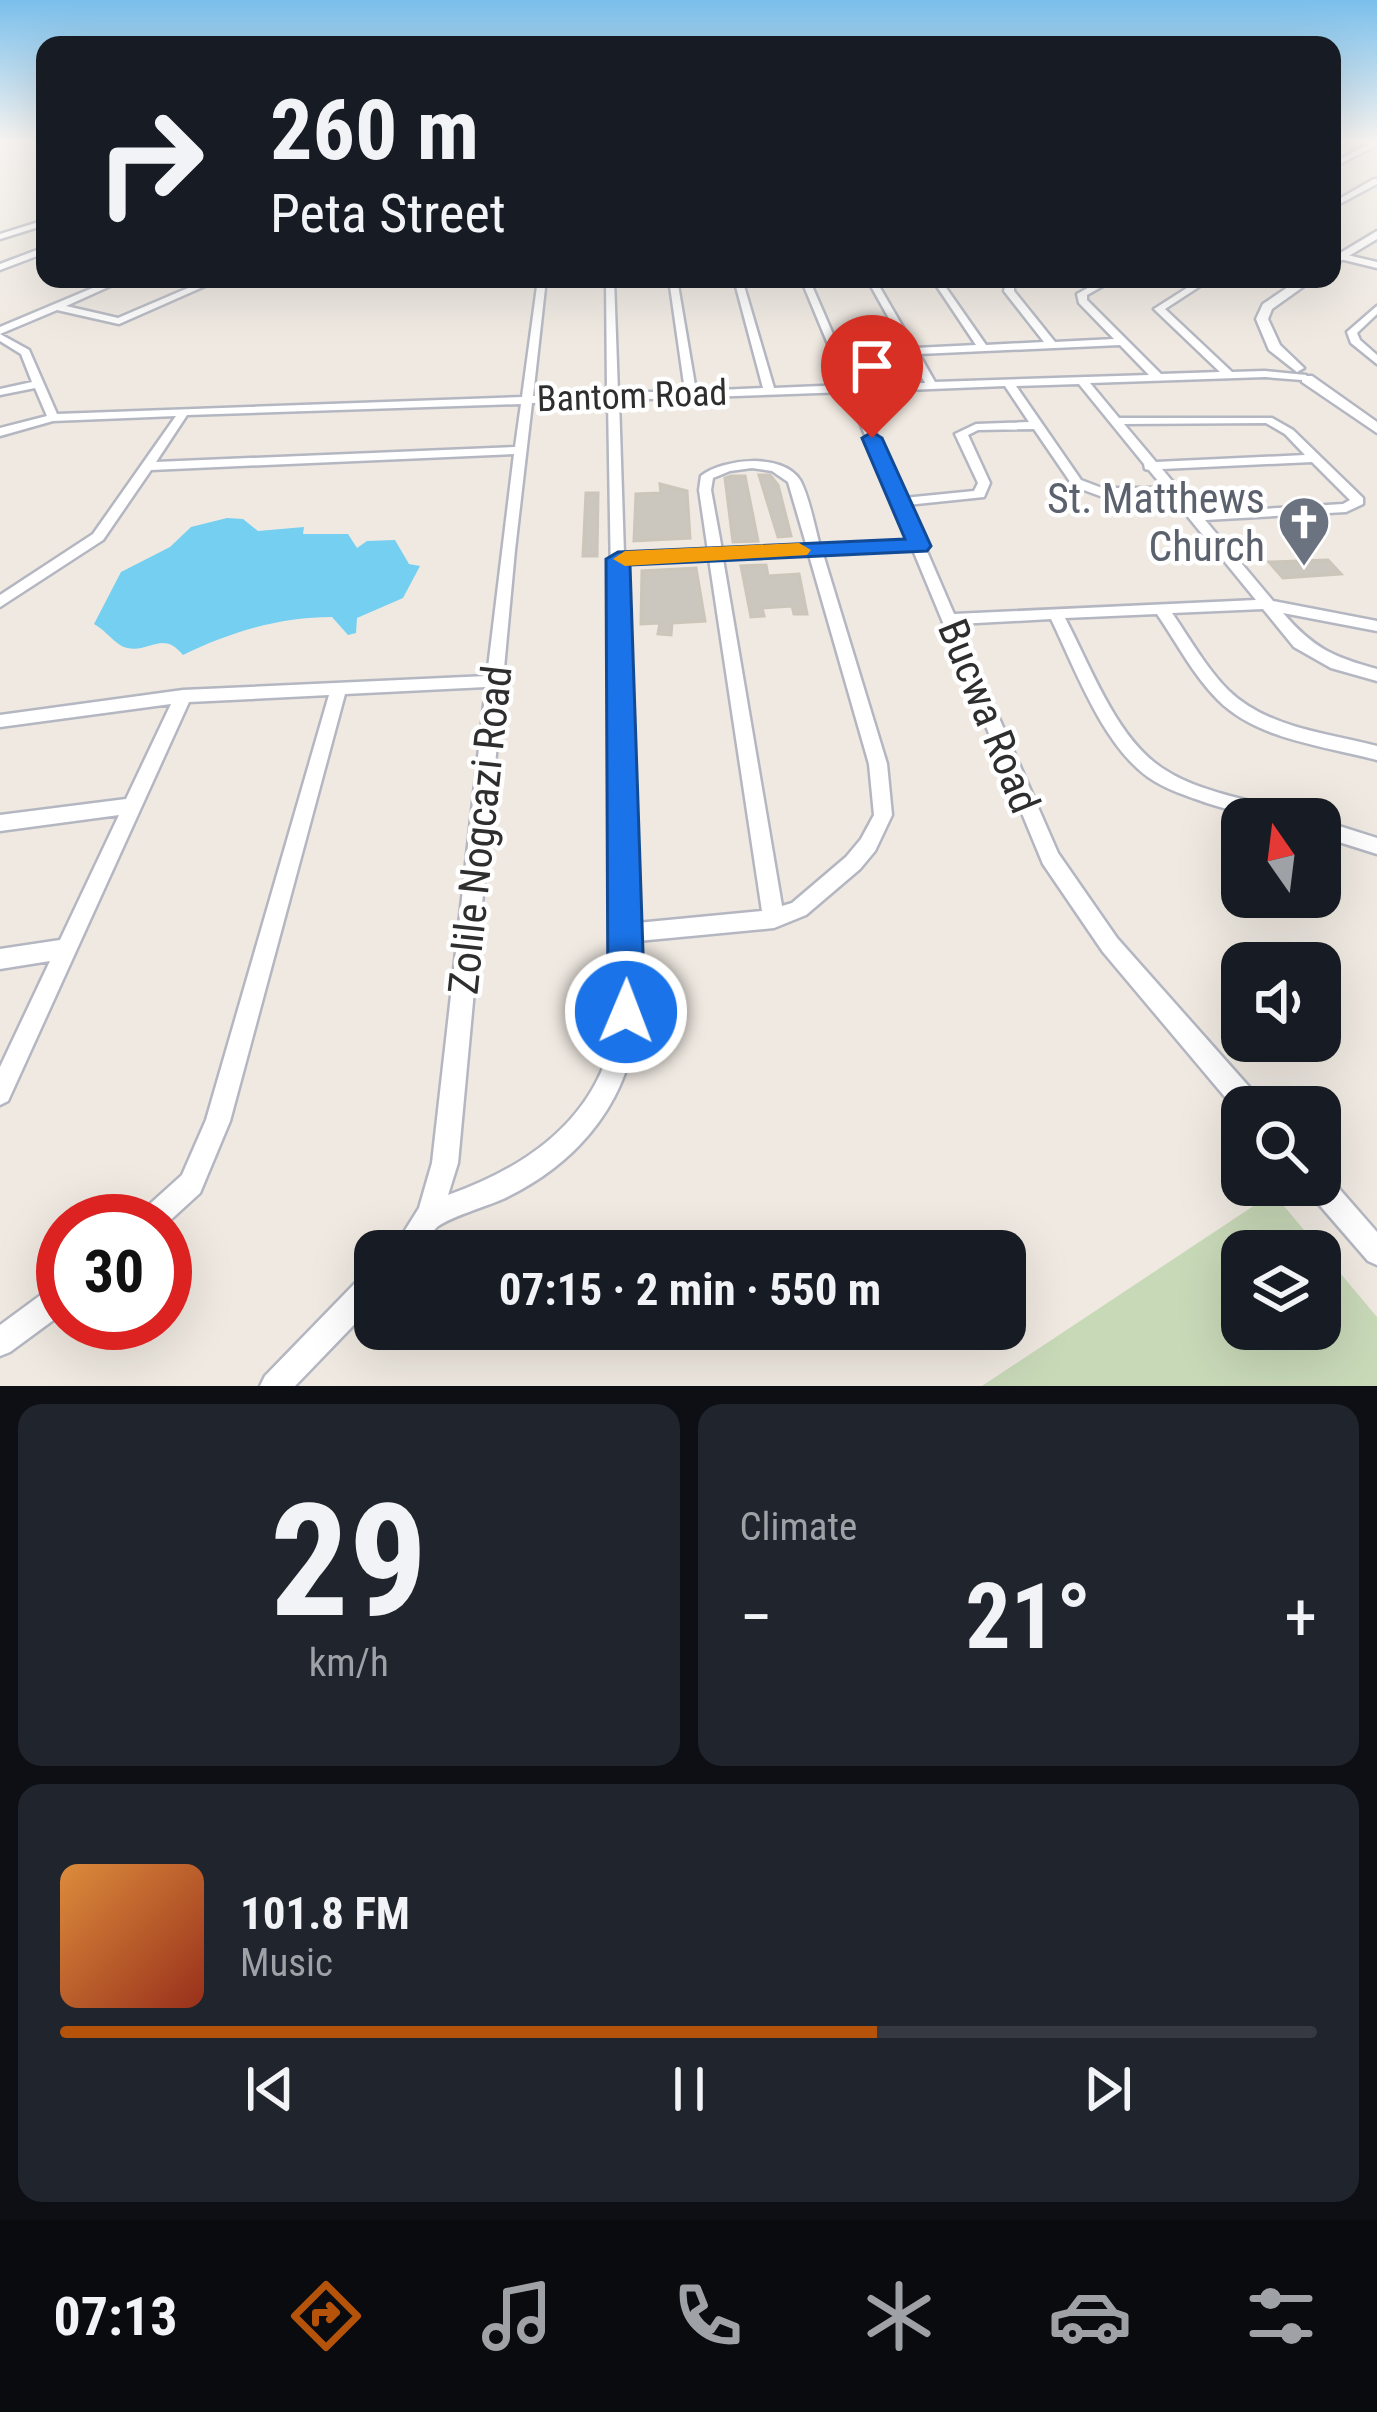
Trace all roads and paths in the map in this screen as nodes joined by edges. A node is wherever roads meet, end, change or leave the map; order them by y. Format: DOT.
graph roads {
  1 [pos="36,225"];
  2 [pos="1377,234"];
  3 [pos="0,237"];
  4 [pos="36,253"];
  5 [pos="1342,256"];
  6 [pos="1377,266"];
  7 [pos="0,267"];
  8 [pos="101,288"];
  9 [pos="196,288"];
  10 [pos="541,288"];
  11 [pos="610,288"];
  12 [pos="674,288"];
  13 [pos="741,288"];
  14 [pos="809,288"];
  15 [pos="876,288"];
  16 [pos="942,288"];
  17 [pos="1011,288"];
  18 [pos="1094,288"];
  19 [pos="1193,288"];
  20 [pos="1296,288"];
  21 [pos="56,307"];
  22 [pos="1377,309"];
  23 [pos="0,334"];
  24 [pos="1121,342"];
  25 [pos="1051,344"];
  26 [pos="982,347"];
  27 [pos="911,351"];
  28 [pos="1377,361"];
  29 [pos="1305,373"];
  30 [pos="1229,375"];
  31 [pos="1157,378"];
  32 [pos="1082,381"];
  33 [pos="1008,383"];
  34 [pos="37,384"];
  35 [pos="932,386"];
  36 [pos="850,389"];
  37 [pos="0,392"];
  38 [pos="770,392"];
  39 [pos="691,394"];
  40 [pos="614,397"];
  41 [pos="527,399"];
  42 [pos="184,412"];
  43 [pos="53,418"];
  44 [pos="1114,421"];
  45 [pos="1036,425"];
  46 [pos="1374,426"];
  47 [pos="0,432"];
  48 [pos="521,450"];
  49 [pos="1315,458"];
  50 [pos="148,466"];
  51 [pos="1149,466"];
  52 [pos="1172,492"];
  53 [pos="901,502"];
  54 [pos="1193,518"];
  55 [pos="919,546"];
  56 [pos="814,550"];
  57 [pos="716,554"];
  58 [pos="618,559"];
  59 [pos="2,598"];
  60 [pos="1263,604"];
  61 [pos="1162,610"];
  62 [pos="1056,615"];
  63 [pos="949,619"];
  64 [pos="1377,626"];
  65 [pos="1377,675"];
  66 [pos="496,681"];
  67 [pos="339,687"];
  68 [pos="183,696"];
  69 [pos="0,721"];
  70 [pos="1377,753"];
  71 [pos="1221,798"];
  72 [pos="132,806"];
  73 [pos="0,824"];
  74 [pos="1341,835"];
  75 [pos="1377,846"];
  76 [pos="774,920"];
  77 [pos="627,934"];
  78 [pos="64,949"];
  79 [pos="0,959"];
  80 [pos="1232,1086"];
  81 [pos="0,1093"];
  82 [pos="180,1194"];
  83 [pos="1337,1206"];
  84 [pos="430,1215"];
  85 [pos="420,1230"];
  86 [pos="1377,1252"];
  87 [pos="354,1305"];
  88 [pos="36,1316"];
  89 [pos="0,1342"];
  90 [pos="275,1386"];
  1 -- 3 [label="street"];
  2 -- 5 [label="street"];
  4 -- 7 [label="street"];
  5 -- 6 [label="street"];
  8 -- 21 [label="street"];
  9 -- 21 [label="street"];
  10 -- 41 [label="street, Zolile Nogcazi Road"];
  11 -- 40 [label="street"];
  12 -- 39 [label="street"];
  13 -- 38 [label="street"];
  14 -- 36 [label="street, Bucwa Road"];
  15 -- 27 [label="street"];
  16 -- 26 [label="street"];
  17 -- 25 [label="street"];
  18 -- 24 [label="street"];
  19 -- 30 [label="street"];
  20 -- 29 [label="street"];
  21 -- 23 [label="street"];
  22 -- 28 [label="street"];
  23 -- 34 [label="street"];
  24 -- 25 [label="street"];
  24 -- 31 [label="street"];
  25 -- 26 [label="street"];
  26 -- 27 [label="street"];
  27 -- 35 [label="street"];
  29 -- 30 [label="street, Bantom Road"];
  29 -- 46 [label="street"];
  30 -- 31 [label="street, Bantom Road"];
  31 -- 32 [label="street, Bantom Road"];
  32 -- 33 [label="street, Bantom Road"];
  32 -- 44 [label="street"];
  33 -- 35 [label="street, Bantom Road"];
  33 -- 45 [label="street"];
  34 -- 37 [label="street"];
  34 -- 43 [label="street"];
  35 -- 36 [label="street, Bantom Road"];
  36 -- 38 [label="street, Bantom Road"];
  36 -- 53 [label="street, Bucwa Road"];
  38 -- 39 [label="street, Bantom Road"];
  39 -- 40 [label="street, Bantom Road"];
  40 -- 41 [label="street, Bantom Road"];
  40 -- 58 [label="street"];
  41 -- 42 [label="street, Bantom Road"];
  41 -- 48 [label="street, Zolile Nogcazi Road"];
  42 -- 43 [label="street, Bantom Road"];
  42 -- 50 [label="street"];
  43 -- 47 [label="street, Bantom Road"];
  44 -- 49 [label="street"];
  44 -- 51 [label="street"];
  45 -- 52 [label="street"];
  45 -- 53 [label="street"];
  48 -- 50 [label="street"];
  48 -- 66 [label="street, Zolile Nogcazi Road"];
  49 -- 51 [label="street"];
  49 -- 54 [label="street"];
  50 -- 59 [label="street"];
  51 -- 52 [label="street"];
  52 -- 54 [label="street"];
  53 -- 55 [label="street, Bucwa Road"];
  54 -- 60 [label="street"];
  55 -- 56 [label="street"];
  55 -- 63 [label="street, Bucwa Road"];
  56 -- 57 [label="street"];
  56 -- 57 [label="street"];
  56 -- 76 [label="street"];
  57 -- 58 [label="street"];
  57 -- 76 [label="street"];
  58 -- 77 [label="street"];
  60 -- 61 [label="street"];
  60 -- 64 [label="street"];
  60 -- 65 [label="street"];
  61 -- 62 [label="street"];
  61 -- 70 [label="street"];
  62 -- 63 [label="street"];
  62 -- 71 [label="street"];
  63 -- 80 [label="street, Bucwa Road"];
  66 -- 67 [label="street"];
  66 -- 84 [label="street, Zolile Nogcazi Road"];
  67 -- 68 [label="street"];
  67 -- 82 [label="street"];
  68 -- 69 [label="street"];
  68 -- 72 [label="street"];
  72 -- 73 [label="street"];
  72 -- 78 [label="street"];
  74 -- 75 [label="street"];
  76 -- 77 [label="street"];
  77 -- 84 [label="street"];
  78 -- 79 [label="street"];
  78 -- 81 [label="street"];
  83 -- 86 [label="street"];
  84 -- 85 [label="street, Zolile Nogcazi Road"];
  87 -- 90 [label="street"];
  88 -- 89 [label="street"];
}
